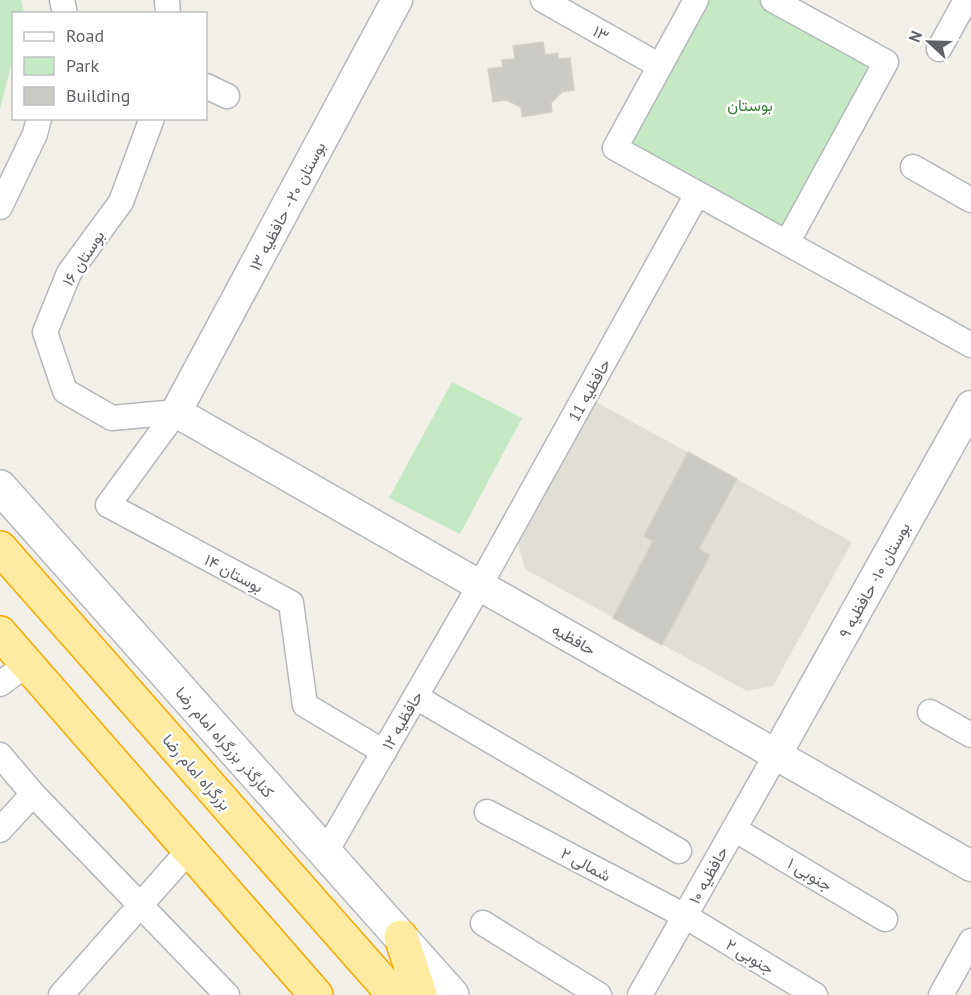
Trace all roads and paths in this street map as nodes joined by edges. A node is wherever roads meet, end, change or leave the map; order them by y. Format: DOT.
graph roads {
  1 [pos="397,0"];
  2 [pos="543,0"];
  3 [pos="696,0"];
  4 [pos="773,0"];
  5 [pos="966,0"];
  6 [pos="802,7"];
  7 [pos="939,49"];
  8 [pos="660,66"];
  9 [pos="39,120"];
  10 [pos="151,120"];
  11 [pos="913,167"];
  12 [pos="697,194"];
  13 [pos="971,200"];
  14 [pos="0,207"];
  15 [pos="787,243"];
  16 [pos="971,345"];
  17 [pos="971,406"];
  18 [pos="176,412"];
  19 [pos="0,487"];
  20 [pos="0,548"];
  21 [pos="480,585"];
  22 [pos="0,633"];
  23 [pos="27,664"];
  24 [pos="0,684"];
  25 [pos="416,697"];
  26 [pos="930,712"];
  27 [pos="971,735"];
  28 [pos="384,752"];
  29 [pos="0,755"];
  30 [pos="776,755"];
  31 [pos="33,794"];
  32 [pos="487,812"];
  33 [pos="734,829"];
  34 [pos="0,830"];
  35 [pos="189,850"];
  36 [pos="679,851"];
  37 [pos="324,855"];
  38 [pos="971,866"];
  39 [pos="141,904"];
  40 [pos="685,916"];
  41 [pos="885,919"];
  42 [pos="483,923"];
  43 [pos="400,937"];
  44 [pos="971,941"];
  45 [pos="61,995"];
  46 [pos="227,995"];
  47 [pos="316,995"];
  48 [pos="394,995"];
  49 [pos="420,995"];
  50 [pos="452,995"];
  51 [pos="599,995"];
  52 [pos="640,995"];
  53 [pos="814,995"];
  54 [pos="941,995"];
  1 -- 18 [label="street, بوستان ۲۰ - حافظیه ۱۳"];
  2 -- 8 [label="street, ۱۳"];
  3 -- 8 [label="street"];
  4 -- 6 [label="street"];
  5 -- 7 [label="street"];
  6 -- 15 [label="street"];
  8 -- 12 [label="street"];
  9 -- 14 [label="street"];
  10 -- 18 [label="street, بوستان ۱۶"];
  11 -- 13 [label="street"];
  12 -- 15 [label="street"];
  12 -- 21 [label="street, حافظیه 11"];
  15 -- 16 [label="street"];
  17 -- 30 [label="street, بوستان ۱۰- حافظیه ۹"];
  18 -- 21 [label="street, حافظیه"];
  18 -- 28 [label="street, بوستان ۱۴"];
  19 -- 37 [label="main road, کنارگذر بزرگراه امام رضا"];
  20 -- 48 [label="highway, بزرگراه امام رضا"];
  21 -- 25 [label="street, حافظیه ۱۲"];
  21 -- 30 [label="street, حافظیه"];
  22 -- 23 [label="highway"];
  23 -- 24 [label="street"];
  23 -- 35 [label="highway"];
  25 -- 28 [label="street, حافظیه ۱۲"];
  25 -- 36 [label="street"];
  26 -- 27 [label="street"];
  28 -- 37 [label="street, حافظیه ۱۲"];
  29 -- 31 [label="street"];
  30 -- 33 [label="street, حافظیه ۱۰"];
  30 -- 38 [label="street, حافظیه"];
  31 -- 34 [label="street"];
  31 -- 39 [label="street"];
  32 -- 40 [label="street, ۲ شمالی"];
  33 -- 40 [label="street, حافظیه ۱۰"];
  33 -- 41 [label="street, ۱ جنوبی"];
  35 -- 39 [label="street"];
  35 -- 47 [label="highway"];
  37 -- 43 [label="main road, کنارگذر بزرگراه امام رضا"];
  39 -- 45 [label="street"];
  39 -- 46 [label="street"];
  40 -- 52 [label="street, حافظیه ۱۰"];
  40 -- 53 [label="street, ۲ جنوبی"];
  42 -- 51 [label="street"];
  43 -- 49 [label="highway"];
  43 -- 50 [label="main road, کنارگذر بزرگراه امام رضا"];
  44 -- 54 [label="street"];
}
